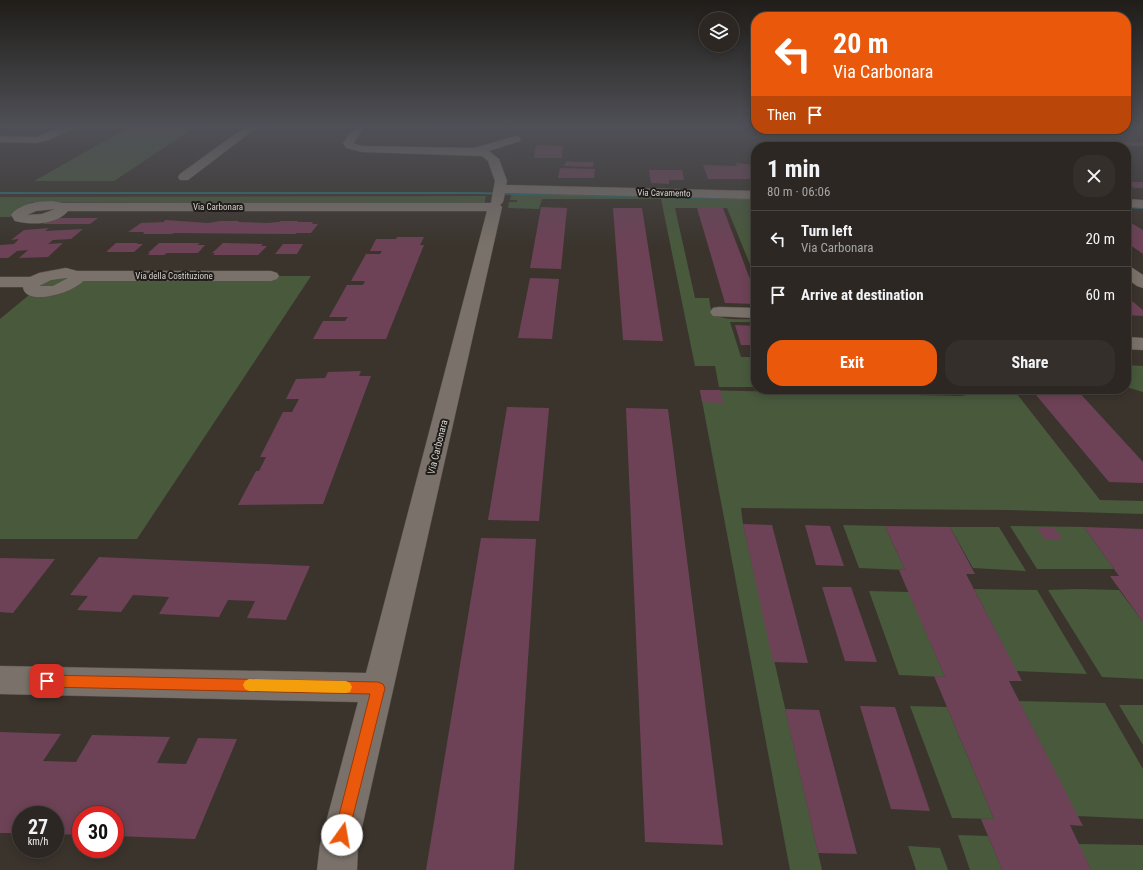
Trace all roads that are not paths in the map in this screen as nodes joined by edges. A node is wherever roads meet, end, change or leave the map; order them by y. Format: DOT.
graph roads {
  1 [pos="200,166"];
  2 [pos="495,166"];
  3 [pos="184,177"];
  4 [pos="751,195"];
  5 [pos="497,198"];
  6 [pos="1131,203"];
  7 [pos="1143,204"];
  8 [pos="61,207"];
  9 [pos="1131,213"];
  10 [pos="1143,213"];
  11 [pos="1131,274"];
  12 [pos="271,276"];
  13 [pos="0,282"];
  14 [pos="1143,283"];
  15 [pos="719,312"];
  16 [pos="751,313"];
  17 [pos="1131,343"];
  18 [pos="1143,344"];
  19 [pos="0,680"];
  20 [pos="378,688"];
  21 [pos="334,862"];
  1 -- 3 [label="street"];
  2 -- 5 [label="street"];
  4 -- 5 [label="street, Via Cavamento"];
  5 -- 8 [label="street, Via Carbonara"];
  5 -- 20 [label="street, Via Carbonara"];
  6 -- 7 [label="street"];
  9 -- 10 [label="street"];
  11 -- 14 [label="street"];
  12 -- 13 [label="street, Via della Costituzione"];
  15 -- 16 [label="street"];
  17 -- 18 [label="street"];
  19 -- 20 [label="street"];
  20 -- 21 [label="street, Via Carbonara"];
}
